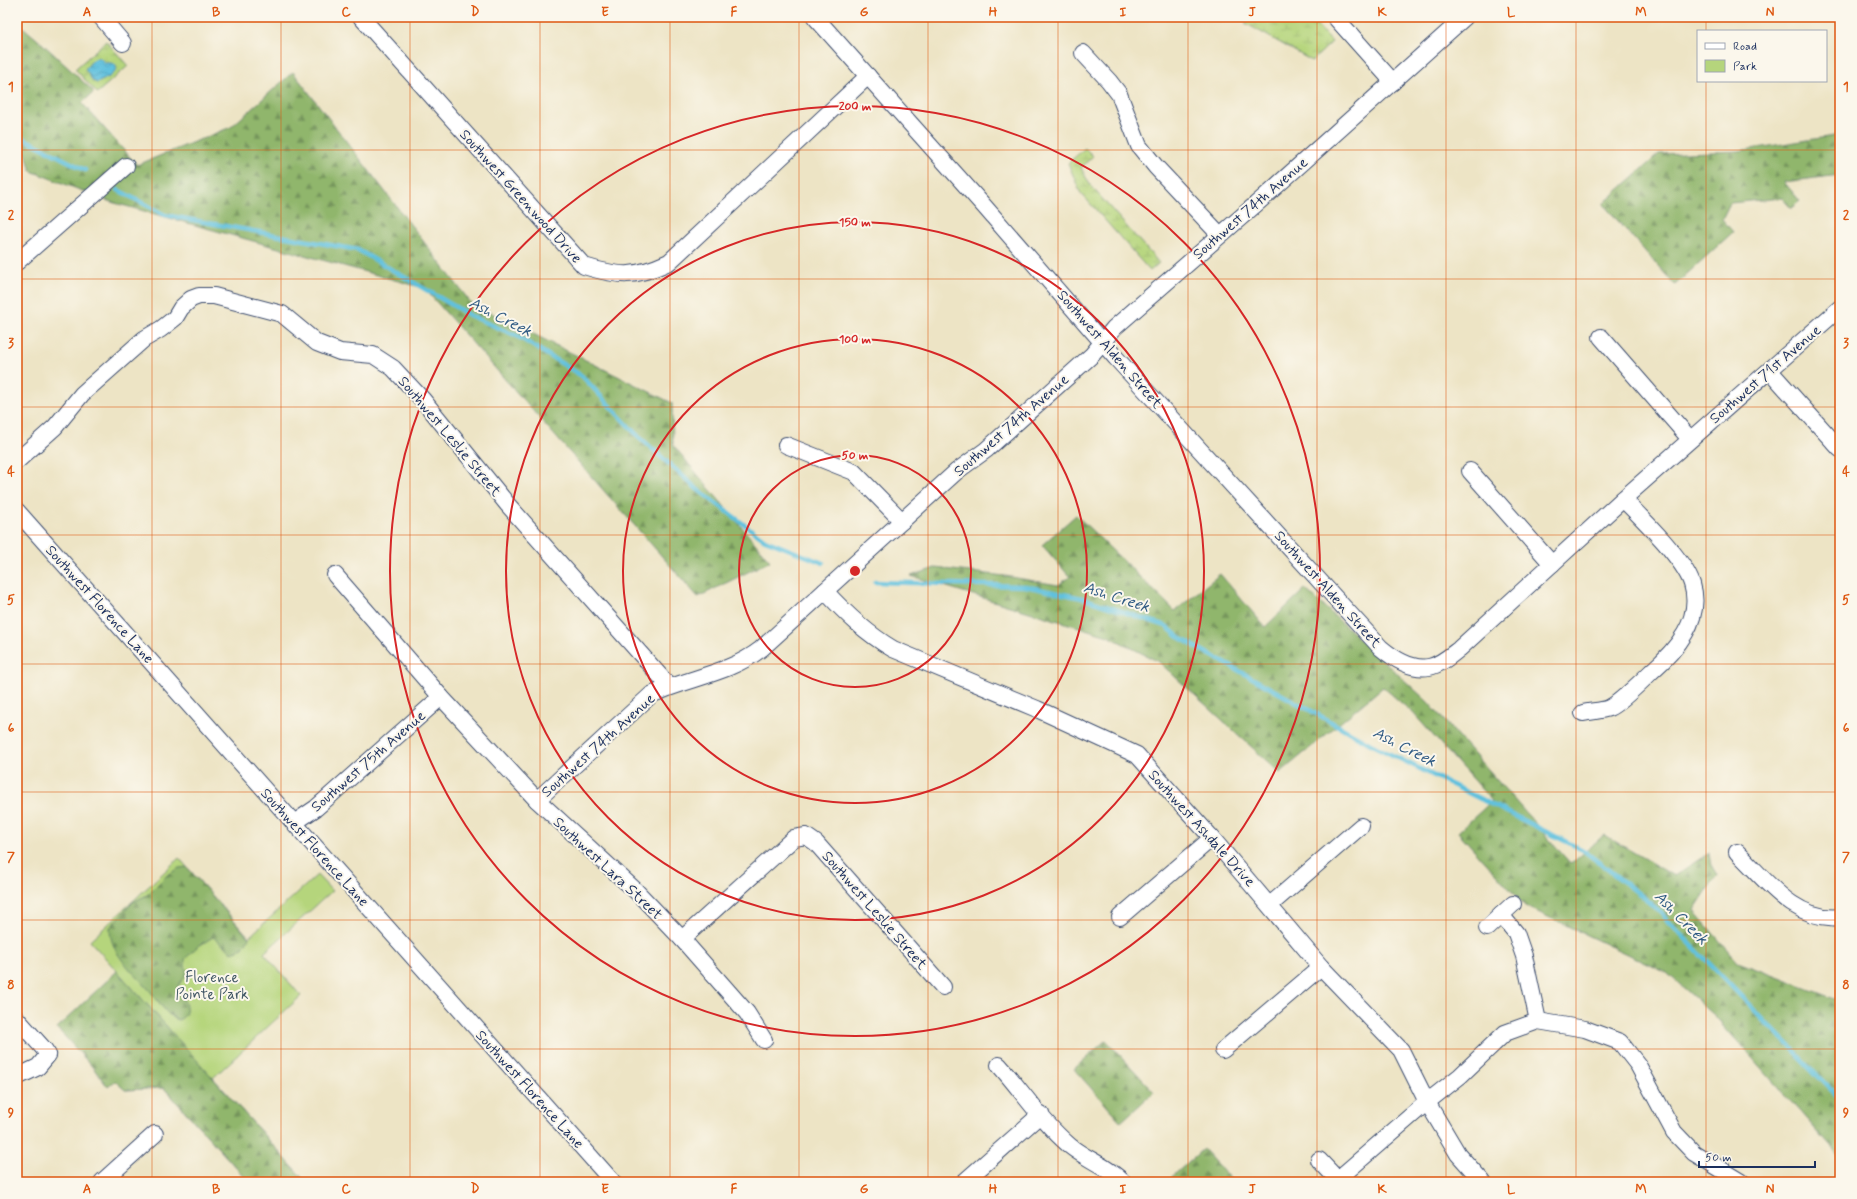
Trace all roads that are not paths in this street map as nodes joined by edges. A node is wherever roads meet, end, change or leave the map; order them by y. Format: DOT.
graph roads {
  1 [pos="101,17"];
  2 [pos="361,17"];
  3 [pos="815,17"];
  4 [pos="1335,17"];
  5 [pos="1464,17"];
  6 [pos="124,43"];
  7 [pos="1083,52"];
  8 [pos="868,76"];
  9 [pos="1393,82"];
  10 [pos="126,166"];
  11 [pos="1220,235"];
  12 [pos="17,262"];
  13 [pos="1840,308"];
  14 [pos="1602,337"];
  15 [pos="1103,341"];
  16 [pos="1770,371"];
  17 [pos="1690,439"];
  18 [pos="786,445"];
  19 [pos="1840,449"];
  20 [pos="17,461"];
  21 [pos="1470,471"];
  22 [pos="1623,499"];
  23 [pos="17,511"];
  24 [pos="902,521"];
  25 [pos="1552,564"];
  26 [pos="335,575"];
  27 [pos="825,591"];
  28 [pos="1417,667"];
  29 [pos="669,686"];
  30 [pos="441,697"];
  31 [pos="1583,713"];
  32 [pos="537,800"];
  33 [pos="294,823"];
  34 [pos="1361,826"];
  35 [pos="1212,838"];
  36 [pos="1737,852"];
  37 [pos="1513,904"];
  38 [pos="1270,905"];
  39 [pos="1501,915"];
  40 [pos="1120,917"];
  41 [pos="1840,917"];
  42 [pos="1487,928"];
  43 [pos="682,939"];
  44 [pos="1321,967"];
  45 [pos="943,987"];
  46 [pos="17,1019"];
  47 [pos="1538,1021"];
  48 [pos="764,1040"];
  49 [pos="1223,1050"];
  50 [pos="999,1064"];
  51 [pos="17,1077"];
  52 [pos="1427,1102"];
  53 [pos="1040,1114"];
  54 [pos="155,1134"];
  55 [pos="1319,1160"];
  56 [pos="112,1179"];
  57 [pos="1339,1181"];
  58 [pos="613,1182"];
  59 [pos="964,1182"];
  60 [pos="1123,1182"];
  61 [pos="1483,1182"];
  62 [pos="1742,1182"];
  1 -- 6 [label="street"];
  2 -- 8 [label="street, Southwest Greenwood Drive"];
  3 -- 8 [label="street, Southwest Alden Street"];
  4 -- 9 [label="street"];
  5 -- 9 [label="street, Southwest 74th Avenue"];
  7 -- 11 [label="street"];
  8 -- 15 [label="street, Southwest Alden Street"];
  9 -- 11 [label="street, Southwest 74th Avenue"];
  10 -- 12 [label="street"];
  11 -- 15 [label="street, Southwest 74th Avenue"];
  13 -- 16 [label="street, Southwest 71st Avenue"];
  14 -- 17 [label="street"];
  15 -- 24 [label="street, Southwest 74th Avenue"];
  15 -- 28 [label="street, Southwest Alden Street"];
  16 -- 17 [label="street, Southwest 71st Avenue"];
  16 -- 19 [label="street"];
  17 -- 22 [label="street, Southwest 71st Avenue"];
  18 -- 24 [label="street"];
  20 -- 29 [label="street, Southwest Leslie Street"];
  21 -- 25 [label="street"];
  22 -- 25 [label="street, Southwest 71st Avenue"];
  22 -- 31 [label="street"];
  23 -- 33 [label="street, Southwest Florence Lane"];
  24 -- 27 [label="street, Southwest 74th Avenue"];
  25 -- 28 [label="street, Southwest 71st Avenue"];
  26 -- 30 [label="street, Southwest Lara Street"];
  27 -- 29 [label="street, Southwest 74th Avenue"];
  27 -- 35 [label="street, Southwest Ashdale Drive"];
  29 -- 32 [label="street, Southwest 74th Avenue"];
  30 -- 32 [label="street, Southwest Lara Street"];
  30 -- 33 [label="street, Southwest 75th Avenue"];
  32 -- 43 [label="street, Southwest Lara Street"];
  33 -- 58 [label="street, Southwest Florence Lane"];
  34 -- 38 [label="street"];
  35 -- 38 [label="street, Southwest Ashdale Drive"];
  35 -- 40 [label="street"];
  36 -- 41 [label="street"];
  37 -- 39 [label="street"];
  38 -- 44 [label="street, Southwest Ashdale Drive"];
  39 -- 42 [label="street"];
  39 -- 47 [label="street"];
  43 -- 45 [label="street, Southwest Leslie Street"];
  43 -- 48 [label="street, Southwest Lara Street"];
  44 -- 49 [label="street"];
  44 -- 52 [label="street, Southwest Ashdale Drive"];
  46 -- 51 [label="street"];
  47 -- 52 [label="street"];
  47 -- 62 [label="street"];
  50 -- 53 [label="street"];
  52 -- 57 [label="street"];
  52 -- 61 [label="street, Southwest Ashdale Drive"];
  53 -- 59 [label="street"];
  53 -- 60 [label="street"];
  54 -- 56 [label="street"];
  55 -- 57 [label="street"];
}
